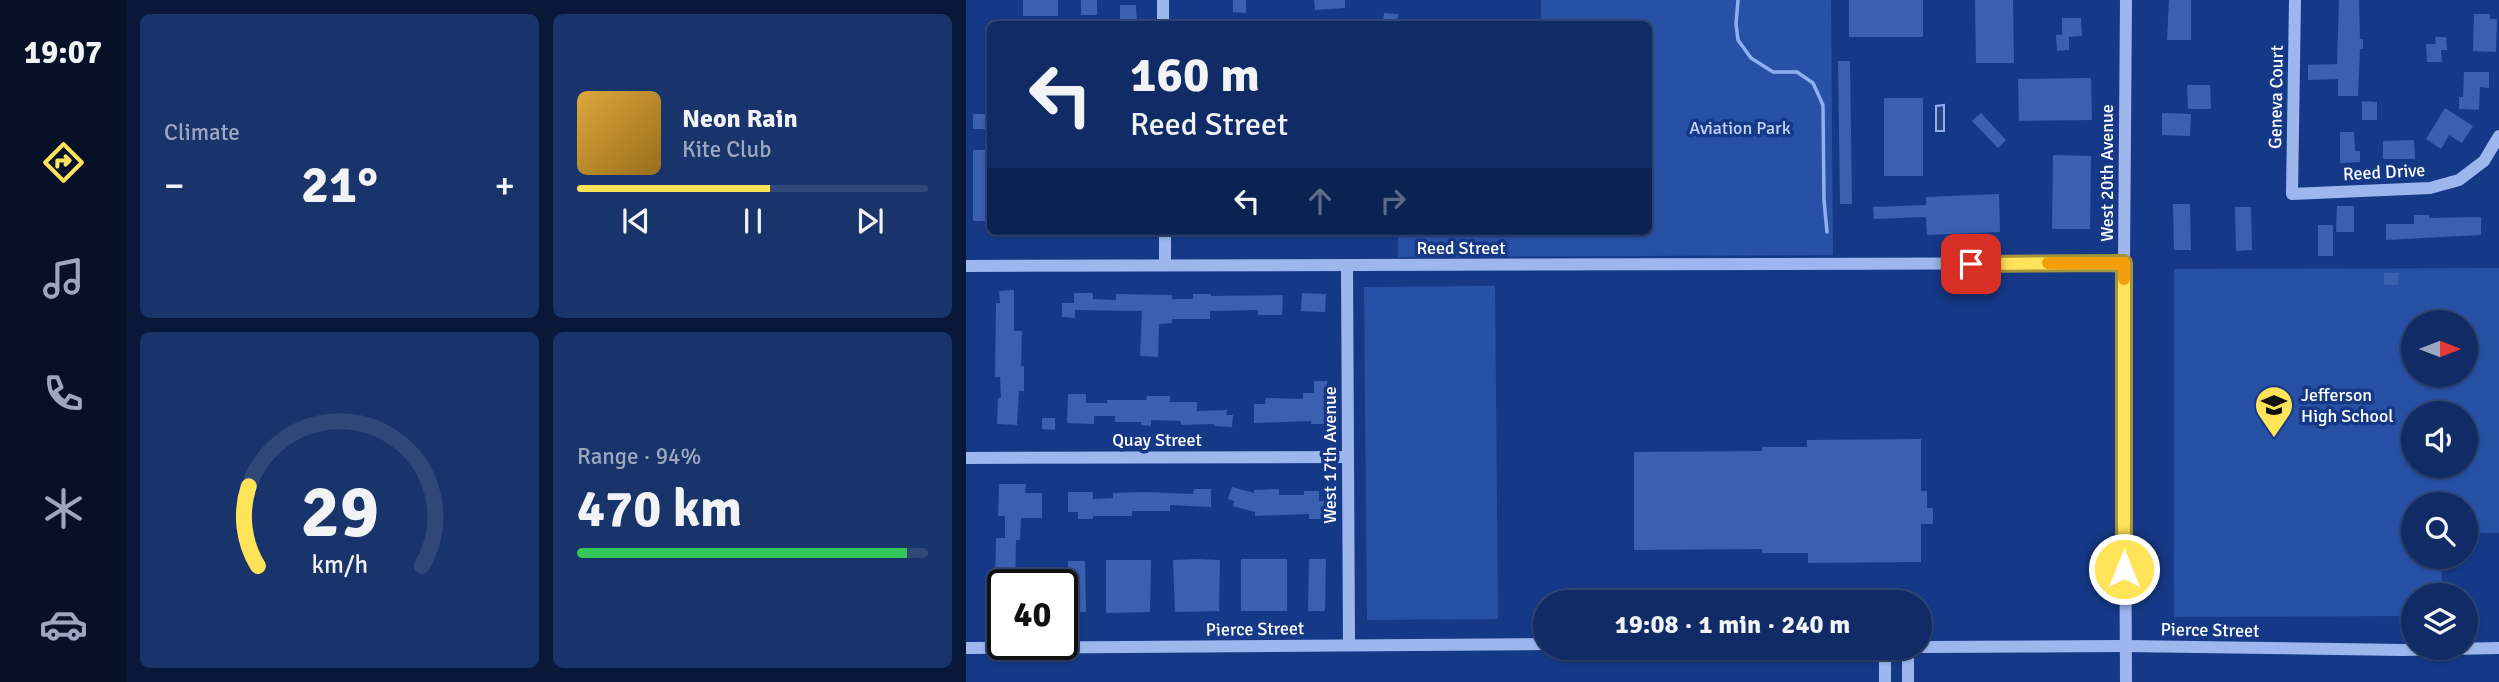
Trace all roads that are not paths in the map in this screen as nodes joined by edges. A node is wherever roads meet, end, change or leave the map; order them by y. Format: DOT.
graph roads {
  1 [pos="1163,0"];
  2 [pos="2126,0"];
  3 [pos="2295,0"];
  4 [pos="1163,21"];
  5 [pos="2499,136"];
  6 [pos="2292,194"];
  7 [pos="1165,235"];
  8 [pos="2124,263"];
  9 [pos="1165,265"];
  10 [pos="1348,265"];
  11 [pos="966,266"];
  12 [pos="1348,457"];
  13 [pos="966,458"];
  14 [pos="1533,644"];
  15 [pos="1349,645"];
  16 [pos="1932,646"];
  17 [pos="2124,646"];
  18 [pos="2499,648"];
  19 [pos="966,649"];
  20 [pos="1885,660"];
  21 [pos="1908,660"];
  22 [pos="1885,682"];
  23 [pos="1908,682"];
  24 [pos="2126,682"];
  1 -- 4 [label="street"];
  2 -- 8 [label="street, West 20th Avenue"];
  3 -- 6 [label="street, Geneva Court"];
  5 -- 6 [label="street, Reed Drive"];
  7 -- 9 [label="street"];
  8 -- 10 [label="street, Reed Street"];
  8 -- 17 [label="street, West 20th Avenue"];
  9 -- 10 [label="street, Reed Street"];
  9 -- 11 [label="street, Reed Street"];
  10 -- 12 [label="street, West 17th Avenue"];
  12 -- 13 [label="street, Quay Street"];
  12 -- 15 [label="street, West 17th Avenue"];
  14 -- 15 [label="street, Pierce Street"];
  15 -- 19 [label="street, Pierce Street"];
  16 -- 17 [label="street, Pierce Street"];
  17 -- 18 [label="street, Pierce Street"];
  17 -- 24 [label="street, West 20th Avenue"];
  20 -- 22 [label="street"];
  21 -- 23 [label="street"];
}
